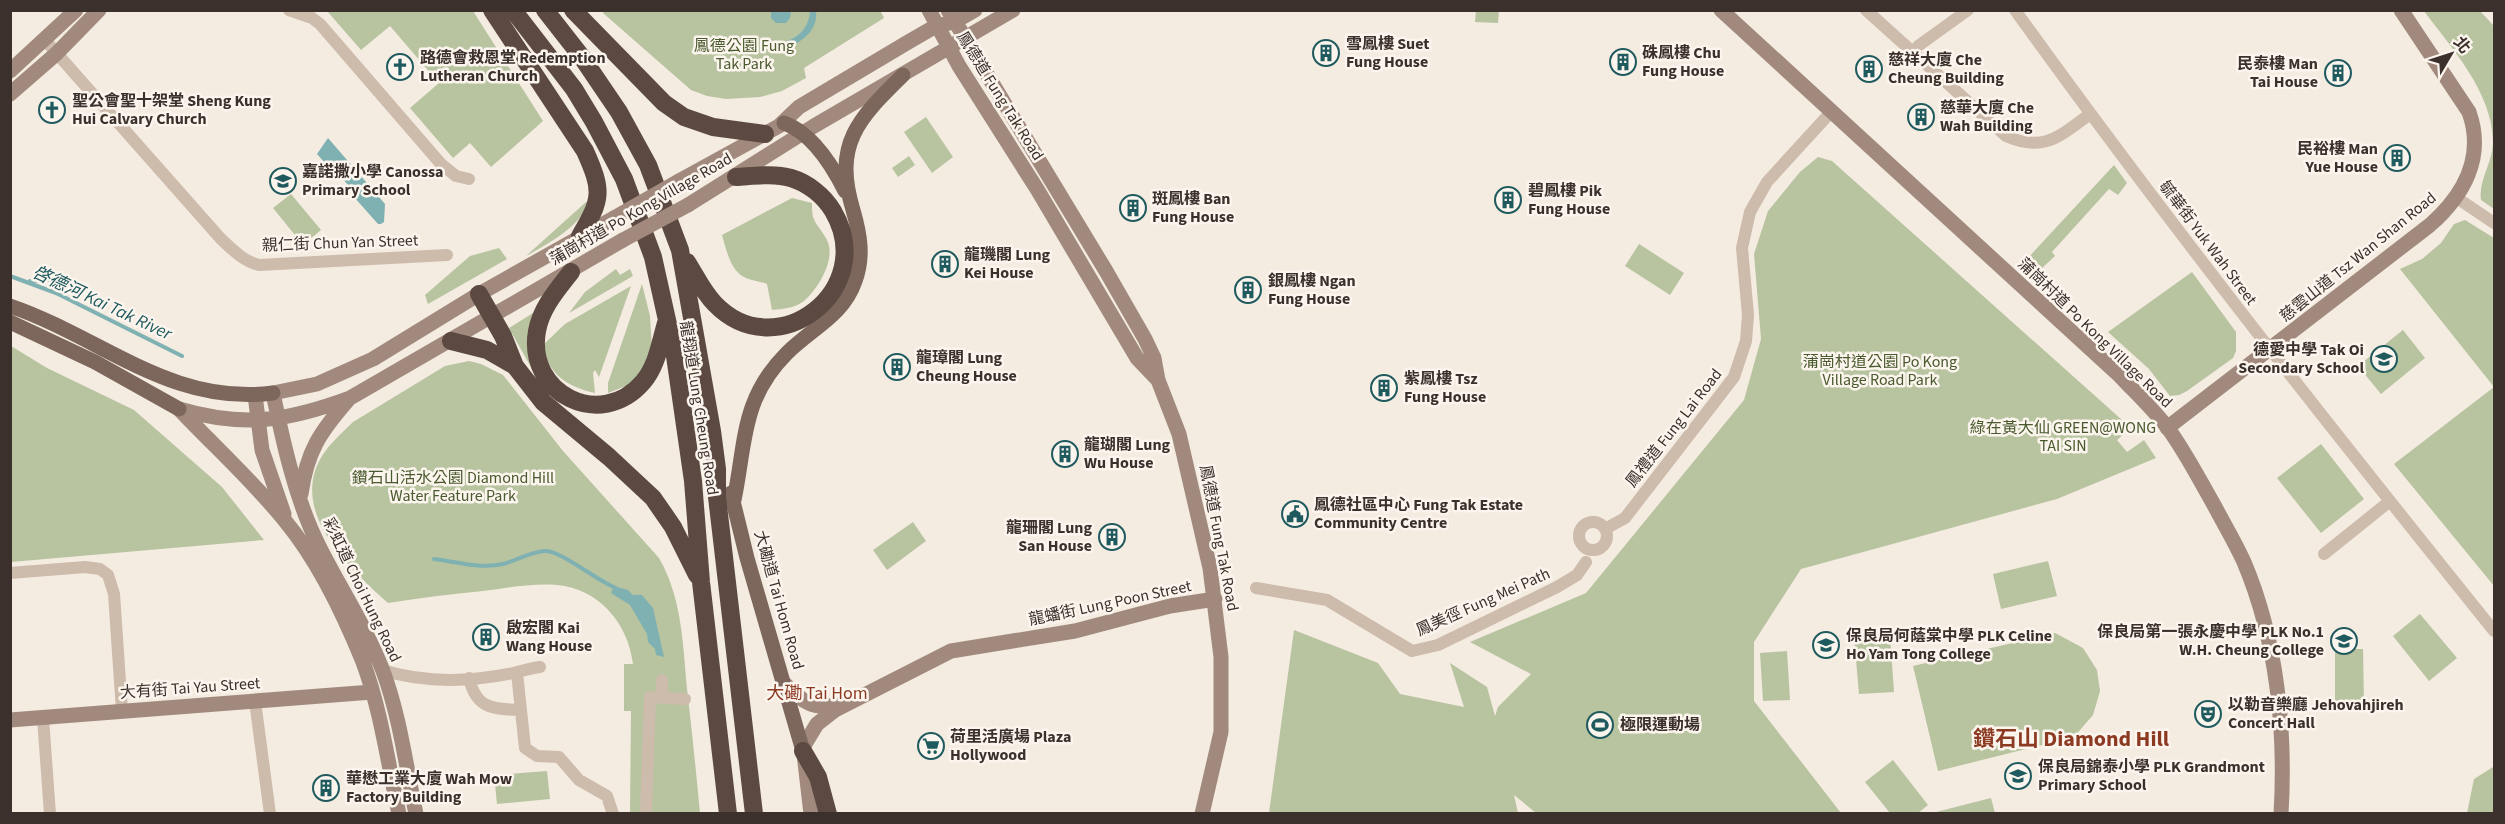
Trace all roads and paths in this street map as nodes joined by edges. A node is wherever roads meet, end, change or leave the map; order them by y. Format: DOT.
graph roads {
  1 [pos="76,10"];
  2 [pos="99,10"];
  3 [pos="289,10"];
  4 [pos="492,10"];
  5 [pos="513,10"];
  6 [pos="545,10"];
  7 [pos="573,10"];
  8 [pos="929,10"];
  9 [pos="975,10"];
  10 [pos="1013,10"];
  11 [pos="1721,10"];
  12 [pos="1866,10"];
  13 [pos="1968,10"];
  14 [pos="2015,10"];
  15 [pos="2401,10"];
  16 [pos="951,16"];
  17 [pos="936,26"];
  18 [pos="964,39"];
  19 [pos="45,40"];
  20 [pos="1918,46"];
  21 [pos="949,48"];
  22 [pos="56,54"];
  23 [pos="10,71"];
  24 [pos="903,75"];
  25 [pos="10,94"];
  26 [pos="1831,112"];
  27 [pos="2090,115"];
  28 [pos="784,123"];
  29 [pos="803,132"];
  30 [pos="765,134"];
  31 [pos="736,177"];
  32 [pos="469,179"];
  33 [pos="2457,198"];
  34 [pos="850,202"];
  35 [pos="2494,223"];
  36 [pos="580,237"];
  37 [pos="680,250"];
  38 [pos="447,255"];
  39 [pos="571,272"];
  40 [pos="479,294"];
  41 [pos="10,306"];
  42 [pos="492,316"];
  43 [pos="10,322"];
  44 [pos="666,323"];
  45 [pos="451,341"];
  46 [pos="2269,350"];
  47 [pos="515,366"];
  48 [pos="1158,380"];
  49 [pos="273,393"];
  50 [pos="255,395"];
  51 [pos="350,398"];
  52 [pos="179,409"];
  53 [pos="278,418"];
  54 [pos="257,420"];
  55 [pos="2168,428"];
  56 [pos="717,469"];
  57 [pos="300,498"];
  58 [pos="734,500"];
  59 [pos="2390,501"];
  60 [pos="288,524"];
  61 [pos="1605,529"];
  62 [pos="2324,554"];
  63 [pos="1586,562"];
  64 [pos="10,573"];
  65 [pos="701,582"];
  66 [pos="1256,588"];
  67 [pos="1215,599"];
  68 [pos="2494,631"];
  69 [pos="540,667"];
  70 [pos="382,670"];
  71 [pos="517,673"];
  72 [pos="469,678"];
  73 [pos="662,680"];
  74 [pos="784,684"];
  75 [pos="372,692"];
  76 [pos="662,697"];
  77 [pos="685,699"];
  78 [pos="255,701"];
  79 [pos="845,704"];
  80 [pos="520,710"];
  81 [pos="123,711"];
  82 [pos="43,718"];
  83 [pos="10,720"];
  84 [pos="803,749"];
  85 [pos="50,813"];
  86 [pos="270,813"];
  87 [pos="399,813"];
  88 [pos="416,813"];
  89 [pos="613,813"];
  90 [pos="646,813"];
  91 [pos="728,813"];
  92 [pos="754,813"];
  93 [pos="811,813"];
  94 [pos="828,813"];
  95 [pos="1202,813"];
  96 [pos="2281,813"];
  1 -- 19 [label="main road"];
  2 -- 22 [label="main road"];
  3 -- 32 [label="street"];
  4 -- 36 [label="highway"];
  5 -- 44 [label="highway, 龍翔道 Lung Cheung Road"];
  6 -- 37 [label="highway, 龍翔道 Lung Cheung Road"];
  7 -- 30 [label="highway"];
  8 -- 17 [label="main road, 鳳德道 Fung Tak Road"];
  9 -- 16 [label="main road, 蒲崗村道 Po Kong Village Road"];
  10 -- 18 [label="main road, 蒲崗村道 Po Kong Village Road"];
  11 -- 26 [label="main road, 蒲崗村道 Po Kong Village Road"];
  12 -- 27 [label="street"];
  13 -- 20 [label="street"];
  14 -- 27 [label="street, 毓華街 Yuk Wah Street"];
  15 -- 33 [label="main road, 慈雲山道 Tsz Wan Shan Road"];
  16 -- 17 [label="main road, 蒲崗村道 Po Kong Village Road"];
  16 -- 18 [label="main road, 鳳德道 Fung Tak Road"];
  17 -- 21 [label="main road, 鳳德道 Fung Tak Road"];
  17 -- 28 [label="main road, 蒲崗村道 Po Kong Village Road"];
  18 -- 21 [label="main road, 蒲崗村道 Po Kong Village Road"];
  18 -- 48 [label="main road, 鳳德道 Fung Tak Road"];
  19 -- 22 [label="street, 親仁街 Chun Yan Street"];
  19 -- 23 [label="main road"];
  21 -- 24 [label="main road, 蒲崗村道 Po Kong Village Road"];
  21 -- 48 [label="main road, 鳳德道 Fung Tak Road"];
  22 -- 25 [label="main road"];
  22 -- 38 [label="street, 親仁街 Chun Yan Street"];
  24 -- 29 [label="main road, 蒲崗村道 Po Kong Village Road"];
  24 -- 34 [label="main road"];
  26 -- 55 [label="main road, 蒲崗村道 Po Kong Village Road"];
  26 -- 61 [label="street, 鳳禮道 Fung Lai Road"];
  27 -- 46 [label="street, 毓華街 Yuk Wah Street"];
  28 -- 29 [label="main road"];
  28 -- 30 [label="main road, 蒲崗村道 Po Kong Village Road"];
  29 -- 31 [label="main road, 蒲崗村道 Po Kong Village Road"];
  29 -- 34 [label="main road"];
  30 -- 36 [label="main road, 蒲崗村道 Po Kong Village Road, bridge"];
  31 -- 37 [label="highway"];
  31 -- 39 [label="main road, 蒲崗村道 Po Kong Village Road, bridge"];
  33 -- 35 [label="street"];
  33 -- 46 [label="main road, 慈雲山道 Tsz Wan Shan Road"];
  34 -- 58 [label="main road"];
  36 -- 40 [label="main road, 蒲崗村道 Po Kong Village Road"];
  37 -- 56 [label="highway, 龍翔道 Lung Cheung Road"];
  39 -- 42 [label="main road, 蒲崗村道 Po Kong Village Road"];
  39 -- 44 [label="highway"];
  40 -- 42 [label="highway"];
  40 -- 49 [label="main road, 蒲崗村道 Po Kong Village Road"];
  41 -- 50 [label="main road"];
  42 -- 45 [label="main road, 蒲崗村道 Po Kong Village Road"];
  42 -- 47 [label="highway"];
  43 -- 52 [label="main road, 彩虹道 Choi Hung Road"];
  44 -- 65 [label="highway, 龍翔道 Lung Cheung Road"];
  45 -- 47 [label="highway"];
  45 -- 51 [label="main road, 蒲崗村道 Po Kong Village Road"];
  46 -- 55 [label="main road, 慈雲山道 Tsz Wan Shan Road"];
  46 -- 59 [label="street, 毓華街 Yuk Wah Street"];
  47 -- 65 [label="highway"];
  48 -- 67 [label="main road, 鳳德道 Fung Tak Road"];
  49 -- 50 [label="main road"];
  49 -- 53 [label="main road, 彩虹道 Choi Hung Road"];
  50 -- 54 [label="main road, 彩虹道 Choi Hung Road"];
  51 -- 53 [label="main road, 蒲崗村道 Po Kong Village Road"];
  51 -- 57 [label="main road"];
  52 -- 54 [label="main road, 彩虹道 Choi Hung Road"];
  52 -- 60 [label="main road, 彩虹道 Choi Hung Road"];
  53 -- 54 [label="main road, 彩虹道 Choi Hung Road"];
  53 -- 57 [label="main road, 彩虹道 Choi Hung Road"];
  54 -- 60 [label="main road, 彩虹道 Choi Hung Road"];
  55 -- 96 [label="main road, 蒲崗村道 Po Kong Village Road"];
  56 -- 58 [label="main road, 大磡道 Tai Hom Road"];
  56 -- 92 [label="highway, 龍翔道 Lung Cheung Road"];
  57 -- 70 [label="main road, 彩虹道 Choi Hung Road"];
  58 -- 74 [label="main road, 大磡道 Tai Hom Road"];
  59 -- 62 [label="street"];
  59 -- 68 [label="street, 毓華街 Yuk Wah Street"];
  60 -- 75 [label="main road, 彩虹道 Choi Hung Road"];
  63 -- 66 [label="street, 鳳美徑 Fung Mei Path"];
  64 -- 81 [label="street"];
  65 -- 91 [label="highway, 龍翔道 Lung Cheung Road"];
  67 -- 79 [label="main road, 龍蟠街 Lung Poon Street"];
  67 -- 95 [label="main road, 鳳德道 Fung Tak Road"];
  69 -- 71 [label="street"];
  70 -- 72 [label="street"];
  70 -- 75 [label="main road"];
  70 -- 88 [label="main road, 彩虹道 Choi Hung Road"];
  71 -- 72 [label="street"];
  71 -- 80 [label="street"];
  72 -- 80 [label="street"];
  73 -- 76 [label="street"];
  74 -- 79 [label="main road, 龍蟠街 Lung Poon Street"];
  74 -- 84 [label="main road, 大磡道 Tai Hom Road"];
  75 -- 78 [label="main road, 大有街 Tai Yau Street"];
  75 -- 87 [label="main road, 彩虹道 Choi Hung Road"];
  76 -- 77 [label="street"];
  76 -- 90 [label="street"];
  78 -- 81 [label="main road, 大有街 Tai Yau Street"];
  78 -- 86 [label="street"];
  79 -- 84 [label="main road, 龍蟠街 Lung Poon Street"];
  80 -- 89 [label="street"];
  81 -- 82 [label="main road, 大有街 Tai Yau Street"];
  82 -- 83 [label="main road, 大有街 Tai Yau Street"];
  82 -- 85 [label="street"];
  84 -- 93 [label="main road, 大磡道 Tai Hom Road"];
  84 -- 94 [label="highway"];
}
